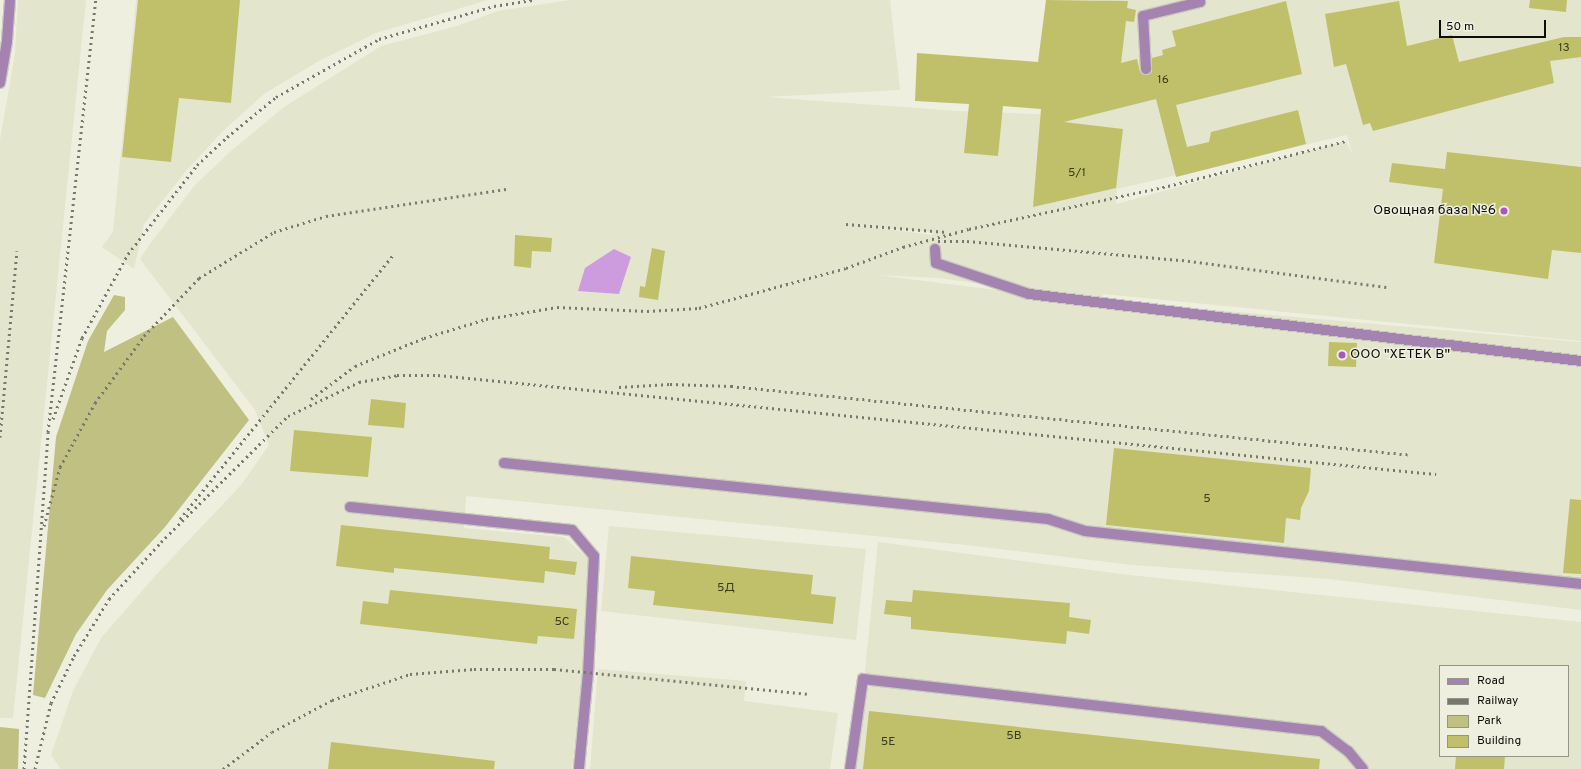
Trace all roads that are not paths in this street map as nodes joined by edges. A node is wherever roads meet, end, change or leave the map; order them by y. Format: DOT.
graph roads {
  1 [pos="10,0"];
  2 [pos="1200,0"];
  3 [pos="4,42"];
  4 [pos="1146,69"];
  5 [pos="0,83"];
  6 [pos="935,249"];
  7 [pos="1581,361"];
  8 [pos="504,463"];
  9 [pos="350,507"];
  10 [pos="1581,584"];
  11 [pos="579,769"];
  12 [pos="850,769"];
  13 [pos="1363,769"];
  1 -- 3 [label="lane"];
  2 -- 4 [label="lane"];
  3 -- 5 [label="lane"];
  6 -- 7 [label="lane"];
  8 -- 10 [label="lane"];
  9 -- 11 [label="lane"];
  12 -- 13 [label="lane"];
}
